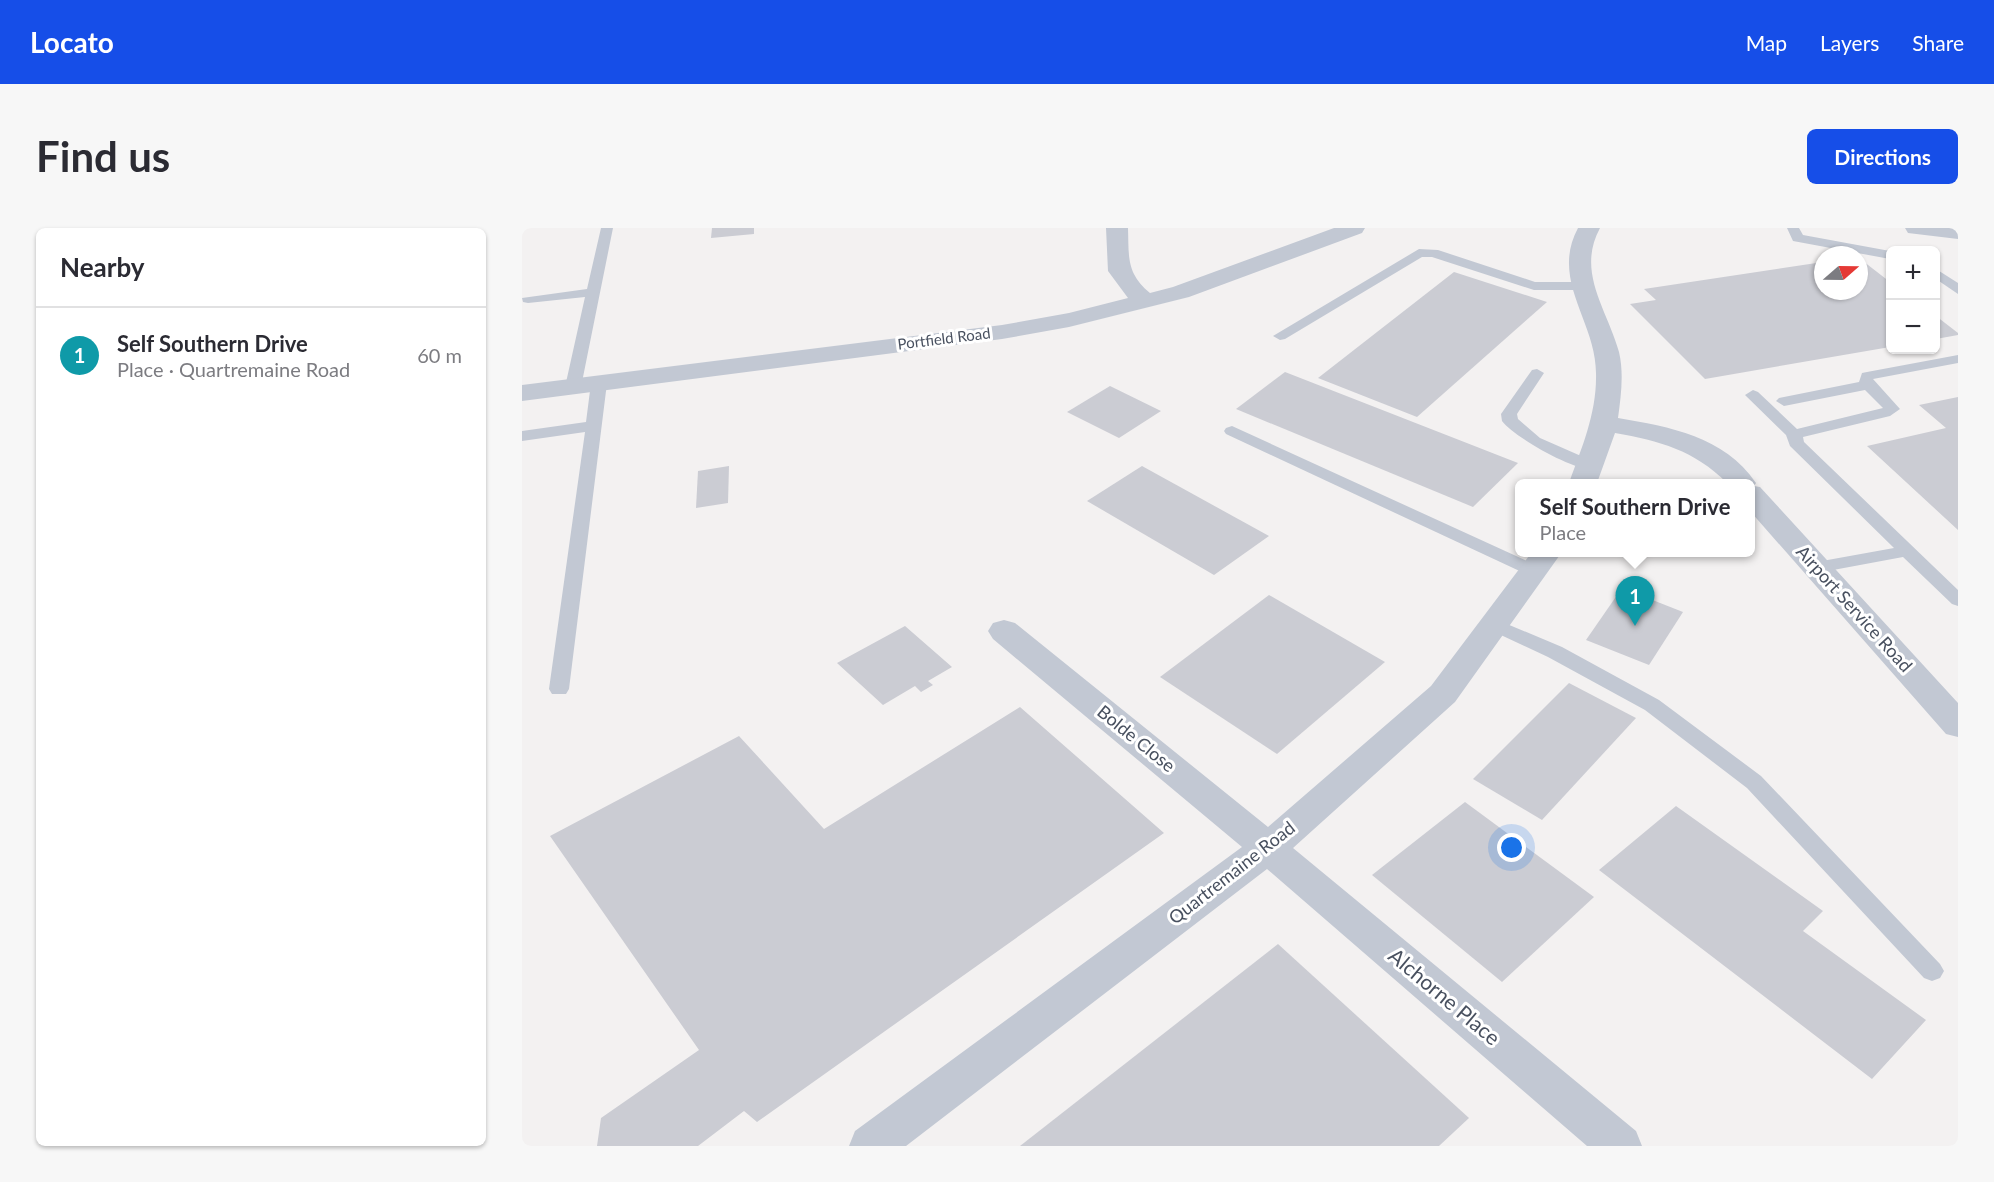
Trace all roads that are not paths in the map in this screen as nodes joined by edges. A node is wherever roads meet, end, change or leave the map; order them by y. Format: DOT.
graph roads {
  1 [pos="607,228"];
  2 [pos="1117,228"];
  3 [pos="1354,228"];
  4 [pos="1589,228"];
  5 [pos="1793,228"];
  6 [pos="1916,228"];
  7 [pos="1958,233"];
  8 [pos="1886,254"];
  9 [pos="1940,277"];
  10 [pos="1584,286"];
  11 [pos="1958,290"];
  12 [pos="594,292"];
  13 [pos="528,299"];
  14 [pos="1147,302"];
  15 [pos="1280,336"];
  16 [pos="1958,359"];
  17 [pos="1537,373"];
  18 [pos="599,383"];
  19 [pos="1869,385"];
  20 [pos="573,387"];
  21 [pos="522,393"];
  22 [pos="1753,395"];
  23 [pos="1784,401"];
  24 [pos="1604,423"];
  25 [pos="593,426"];
  26 [pos="1232,431"];
  27 [pos="1794,434"];
  28 [pos="522,436"];
  29 [pos="1587,475"];
  30 [pos="1737,479"];
  31 [pos="1755,500"];
  32 [pos="1515,545"];
  33 [pos="1905,551"];
  34 [pos="1546,558"];
  35 [pos="1818,567"];
  36 [pos="1958,600"];
  37 [pos="1495,625"];
  38 [pos="1004,631"];
  39 [pos="559,690"];
  40 [pos="1958,725"];
  41 [pos="1268,848"];
  42 [pos="1932,971"];
  43 [pos="879,1144"];
  44 [pos="1620,1146"];
  1 -- 12 [label="lane"];
  2 -- 14 [label="street"];
  3 -- 14 [label="street, Portfield Road"];
  4 -- 10 [label="street"];
  5 -- 8 [label="lane"];
  6 -- 7 [label="street"];
  9 -- 11 [label="lane"];
  10 -- 15 [label="lane"];
  10 -- 24 [label="street"];
  12 -- 13 [label="lane"];
  12 -- 20 [label="lane"];
  14 -- 18 [label="street, Portfield Road"];
  16 -- 19 [label="lane"];
  17 -- 29 [label="lane"];
  18 -- 20 [label="street, Portfield Road"];
  18 -- 25 [label="lane"];
  19 -- 23 [label="lane"];
  19 -- 27 [label="lane"];
  20 -- 21 [label="street, Portfield Road"];
  22 -- 27 [label="lane"];
  24 -- 29 [label="street"];
  24 -- 30 [label="street, Airport Service Road"];
  25 -- 28 [label="lane"];
  25 -- 39 [label="lane"];
  26 -- 32 [label="lane"];
  27 -- 33 [label="lane"];
  31 -- 35 [label="street, Airport Service Road"];
  33 -- 35 [label="lane"];
  33 -- 36 [label="lane"];
  34 -- 37 [label="street, Quartremaine Road"];
  35 -- 40 [label="street, Airport Service Road"];
  37 -- 41 [label="street, Quartremaine Road"];
  37 -- 42 [label="lane"];
  38 -- 41 [label="street, Bolde Close"];
  41 -- 43 [label="street, Quartremaine Road"];
  41 -- 44 [label="street, Alchorne Place"];
}
